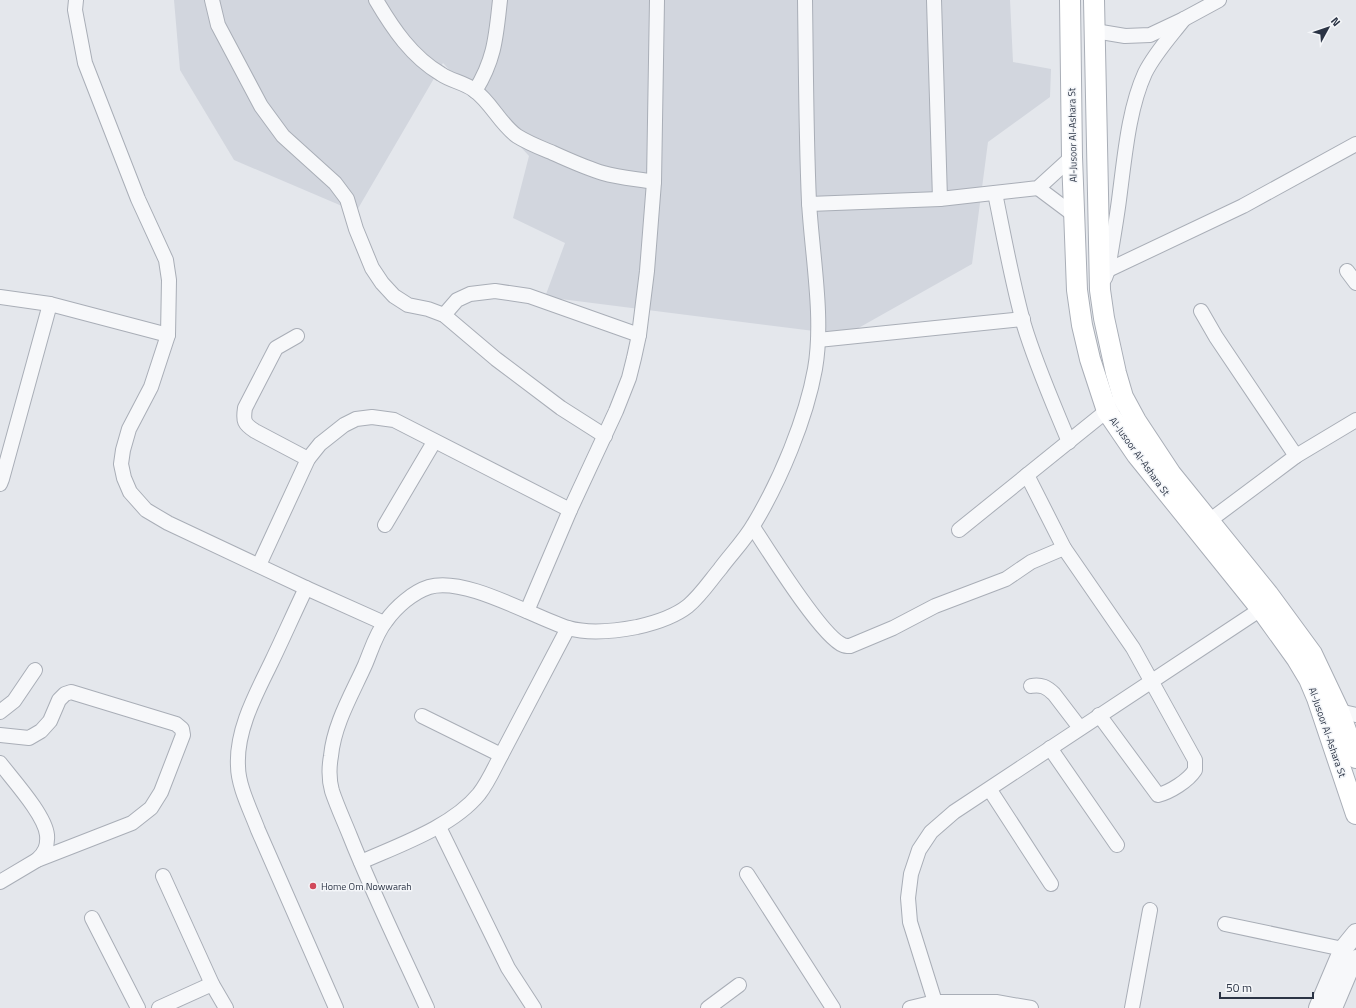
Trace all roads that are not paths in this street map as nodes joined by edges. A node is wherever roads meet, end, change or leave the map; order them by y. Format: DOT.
graph roads {
  1 [pos="76,0"];
  2 [pos="212,0"];
  3 [pos="376,0"];
  4 [pos="500,0"];
  5 [pos="657,0"];
  6 [pos="805,0"];
  7 [pos="934,0"];
  8 [pos="1070,0"];
  9 [pos="1094,0"];
  10 [pos="1219,0"];
  11 [pos="1184,19"];
  12 [pos="1095,31"];
  13 [pos="475,91"];
  14 [pos="1356,144"];
  15 [pos="1072,157"];
  16 [pos="654,182"];
  17 [pos="1038,188"];
  18 [pos="995,193"];
  19 [pos="940,199"];
  20 [pos="809,204"];
  21 [pos="1074,215"];
  22 [pos="1108,270"];
  23 [pos="1347,271"];
  24 [pos="1356,283"];
  25 [pos="1100,290"];
  26 [pos="0,297"];
  27 [pos="50,304"];
  28 [pos="1200,311"];
  29 [pos="444,315"];
  30 [pos="1023,319"];
  31 [pos="168,335"];
  32 [pos="639,335"];
  33 [pos="297,336"];
  34 [pos="818,340"];
  35 [pos="1124,397"];
  36 [pos="1107,411"];
  37 [pos="1355,424"];
  38 [pos="605,436"];
  39 [pos="434,442"];
  40 [pos="1068,442"];
  41 [pos="1296,456"];
  42 [pos="308,459"];
  43 [pos="1027,475"];
  44 [pos="0,484"];
  45 [pos="570,510"];
  46 [pos="1209,521"];
  47 [pos="385,525"];
  48 [pos="753,527"];
  49 [pos="959,530"];
  50 [pos="1064,548"];
  51 [pos="259,565"];
  52 [pos="306,588"];
  53 [pos="1261,609"];
  54 [pos="527,611"];
  55 [pos="384,623"];
  56 [pos="568,628"];
  57 [pos="35,670"];
  58 [pos="1151,682"];
  59 [pos="1031,686"];
  60 [pos="0,712"];
  61 [pos="1348,713"];
  62 [pos="1099,715"];
  63 [pos="422,716"];
  64 [pos="1080,728"];
  65 [pos="0,735"];
  66 [pos="1050,748"];
  67 [pos="501,755"];
  68 [pos="1356,758"];
  69 [pos="0,763"];
  70 [pos="990,790"];
  71 [pos="1356,814"];
  72 [pos="439,827"];
  73 [pos="1117,845"];
  74 [pos="38,860"];
  75 [pos="360,862"];
  76 [pos="747,874"];
  77 [pos="162,876"];
  78 [pos="0,882"];
  79 [pos="1051,884"];
  80 [pos="1150,910"];
  81 [pos="92,918"];
  82 [pos="1225,924"];
  83 [pos="1356,933"];
  84 [pos="1350,954"];
  85 [pos="212,984"];
  86 [pos="739,986"];
  87 [pos="935,1002"];
  88 [pos="138,1008"];
  89 [pos="159,1008"];
  90 [pos="226,1008"];
  91 [pos="336,1008"];
  92 [pos="427,1008"];
  93 [pos="534,1008"];
  94 [pos="708,1008"];
  95 [pos="834,1008"];
  96 [pos="910,1008"];
  97 [pos="1031,1008"];
  98 [pos="1132,1008"];
  99 [pos="1318,1008"];
  100 [pos="1333,1008"];
  1 -- 31 [label="street"];
  2 -- 29 [label="street"];
  3 -- 13 [label="street"];
  4 -- 13 [label="street"];
  5 -- 16 [label="street"];
  6 -- 20 [label="street"];
  7 -- 19 [label="street"];
  8 -- 15 [label="main road, Al-Jusoor Al-Ashara St"];
  9 -- 12 [label="main road, Al-Jusoor Al-Ashara St"];
  10 -- 11 [label="street"];
  11 -- 12 [label="street"];
  11 -- 22 [label="street"];
  12 -- 25 [label="main road, Al-Jusoor Al-Ashara St"];
  13 -- 16 [label="street"];
  14 -- 22 [label="street"];
  15 -- 17 [label="street"];
  15 -- 21 [label="main road, Al-Jusoor Al-Ashara St"];
  16 -- 32 [label="street"];
  17 -- 18 [label="street"];
  17 -- 21 [label="street"];
  18 -- 19 [label="street"];
  18 -- 30 [label="street"];
  19 -- 20 [label="street"];
  20 -- 34 [label="street"];
  21 -- 36 [label="main road, Al-Jusoor Al-Ashara St"];
  22 -- 25 [label="street"];
  23 -- 24 [label="street"];
  25 -- 35 [label="main road, Al-Jusoor Al-Ashara St"];
  26 -- 27 [label="street"];
  27 -- 31 [label="street"];
  27 -- 44 [label="street"];
  28 -- 41 [label="street"];
  29 -- 32 [label="street"];
  29 -- 38 [label="street"];
  30 -- 34 [label="street"];
  30 -- 40 [label="street"];
  31 -- 51 [label="street"];
  32 -- 38 [label="street"];
  33 -- 42 [label="street"];
  34 -- 48 [label="street"];
  35 -- 36 [label="street"];
  35 -- 46 [label="main road, Al-Jusoor Al-Ashara St"];
  36 -- 40 [label="street"];
  36 -- 53 [label="main road, Al-Jusoor Al-Ashara St"];
  37 -- 41 [label="street"];
  38 -- 45 [label="street"];
  39 -- 42 [label="street"];
  39 -- 45 [label="street"];
  39 -- 47 [label="street"];
  40 -- 43 [label="street"];
  41 -- 46 [label="street"];
  42 -- 51 [label="street"];
  43 -- 49 [label="street"];
  43 -- 50 [label="street"];
  45 -- 54 [label="street"];
  46 -- 61 [label="main road, Al-Jusoor Al-Ashara St"];
  48 -- 50 [label="street"];
  48 -- 56 [label="street"];
  50 -- 58 [label="street"];
  51 -- 52 [label="street"];
  52 -- 55 [label="street"];
  52 -- 91 [label="street"];
  53 -- 58 [label="street"];
  53 -- 71 [label="main road, Al-Jusoor Al-Ashara St"];
  54 -- 55 [label="street"];
  54 -- 56 [label="street"];
  55 -- 75 [label="street"];
  56 -- 67 [label="street"];
  57 -- 60 [label="street"];
  58 -- 62 [label="street"];
  58 -- 62 [label="street"];
  59 -- 64 [label="street"];
  61 -- 68 [label="main road, Al-Jusoor Al-Ashara St"];
  62 -- 64 [label="street"];
  63 -- 67 [label="street"];
  64 -- 66 [label="street"];
  65 -- 74 [label="street"];
  66 -- 70 [label="street"];
  66 -- 73 [label="street"];
  67 -- 72 [label="street"];
  69 -- 74 [label="street"];
  70 -- 79 [label="street"];
  70 -- 87 [label="street"];
  72 -- 75 [label="street"];
  72 -- 93 [label="street"];
  74 -- 78 [label="street"];
  75 -- 92 [label="street"];
  76 -- 95 [label="street"];
  77 -- 85 [label="street"];
  80 -- 98 [label="street"];
  81 -- 88 [label="street"];
  82 -- 84 [label="street"];
  83 -- 84 [label="street"];
  84 -- 99 [label="street"];
  84 -- 100 [label="street"];
  85 -- 89 [label="street"];
  85 -- 90 [label="street"];
  86 -- 94 [label="street"];
  87 -- 96 [label="street"];
  87 -- 97 [label="street"];
}
